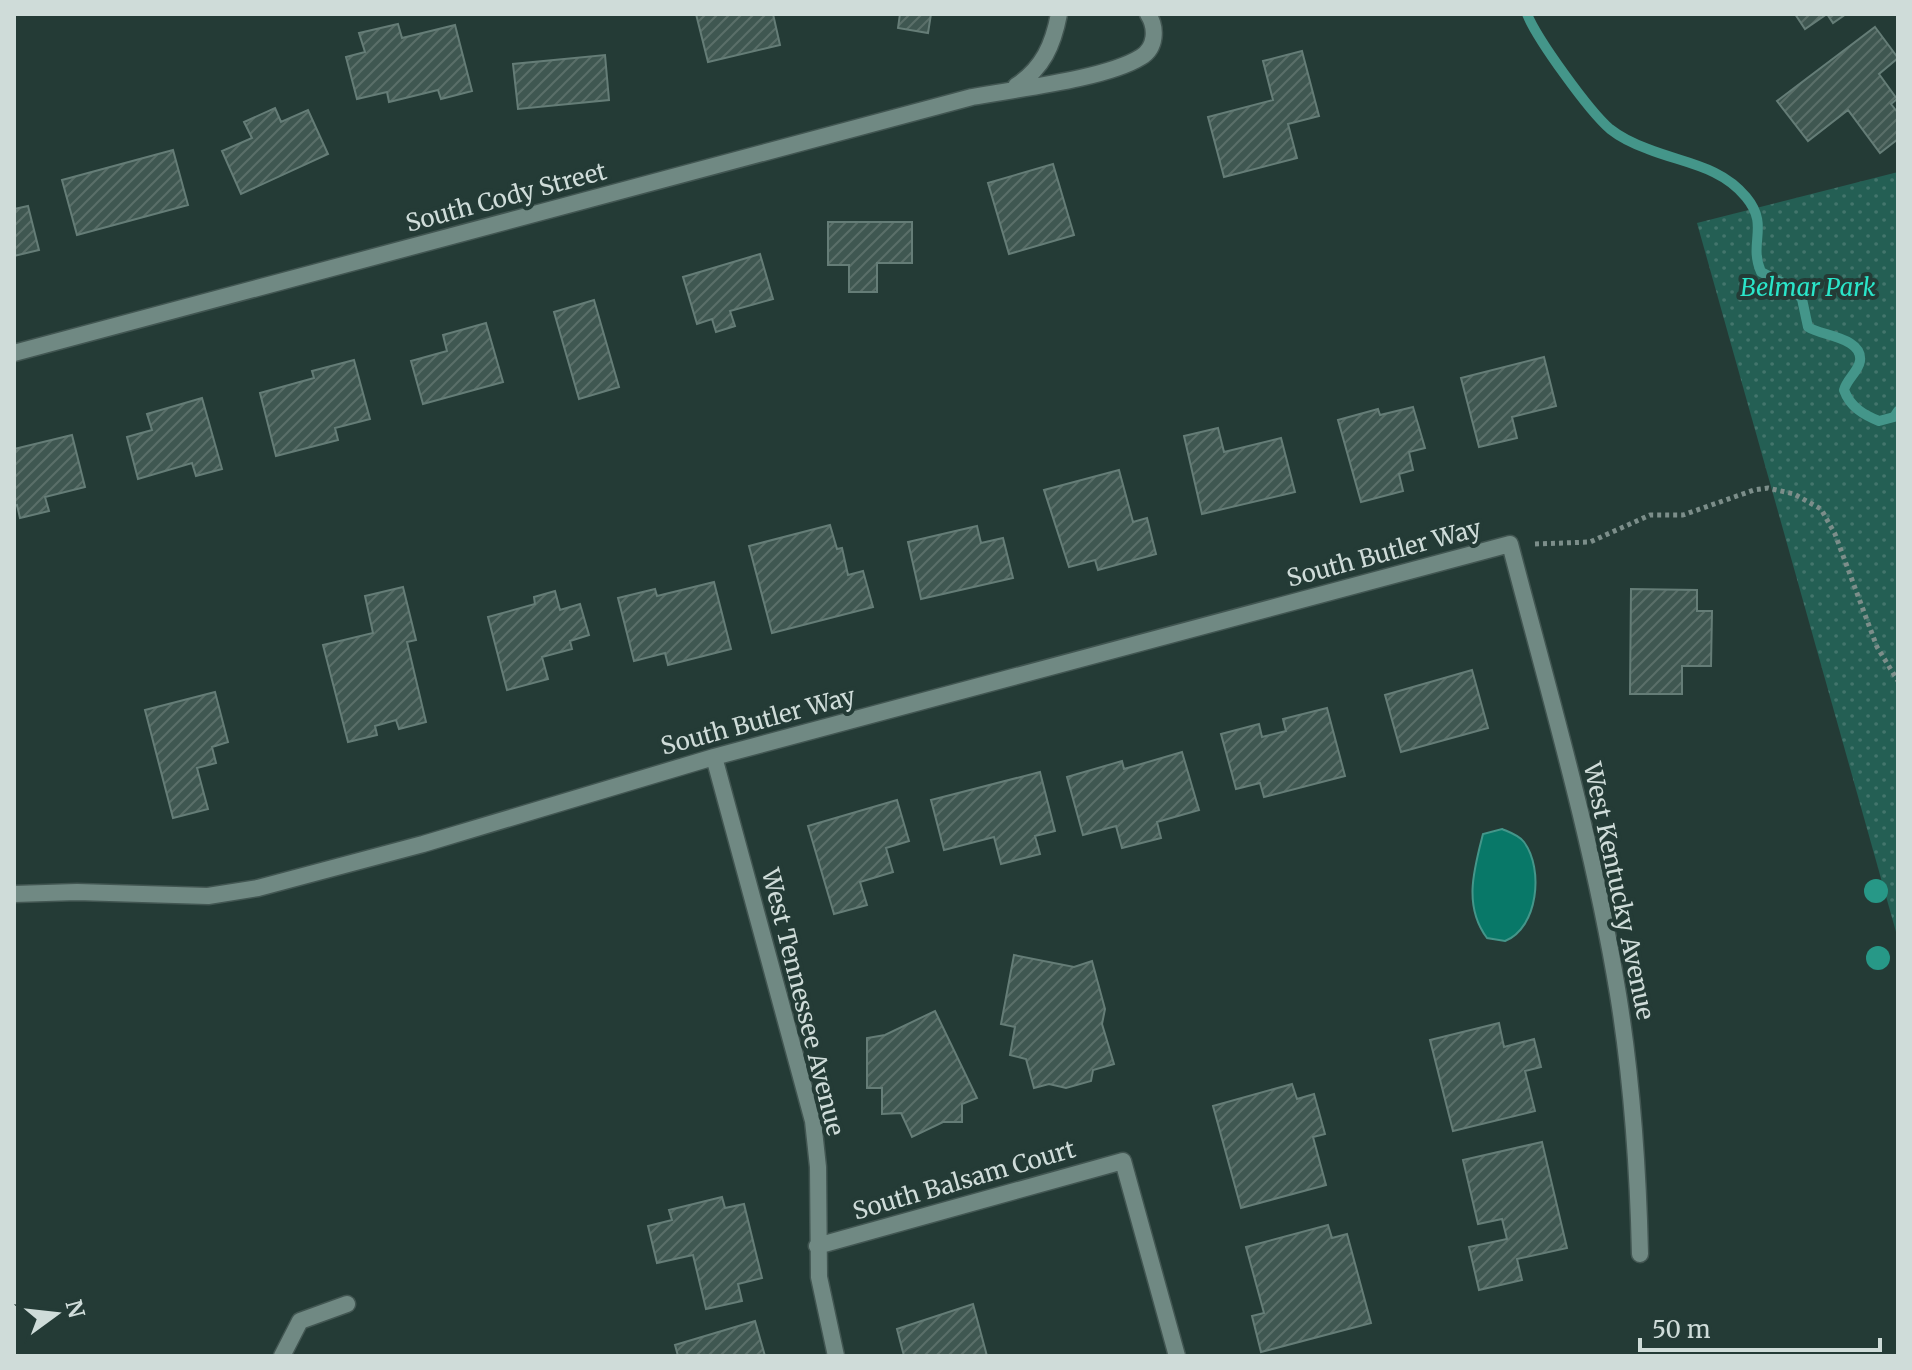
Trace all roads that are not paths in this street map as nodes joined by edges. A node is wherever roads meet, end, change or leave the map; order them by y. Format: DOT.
graph roads {
  1 [pos="1059,14"];
  2 [pos="1148,14"];
  3 [pos="1012,89"];
  4 [pos="14,353"];
  5 [pos="1510,544"];
  6 [pos="714,757"];
  7 [pos="14,894"];
  8 [pos="817,1246"];
  9 [pos="1640,1254"];
  10 [pos="347,1304"];
  11 [pos="282,1356"];
  12 [pos="836,1356"];
  13 [pos="1177,1356"];
  1 -- 3 [label="street, South Cody Street"];
  2 -- 3 [label="street, South Cody Street"];
  3 -- 4 [label="street, South Cody Street"];
  5 -- 6 [label="street, South Butler Way"];
  5 -- 9 [label="street, West Kentucky Avenue"];
  6 -- 7 [label="street, South Butler Way"];
  6 -- 8 [label="street, West Tennessee Avenue"];
  8 -- 12 [label="street, West Tennessee Avenue"];
  8 -- 13 [label="street, South Balsam Court"];
  10 -- 11 [label="street"];
}
